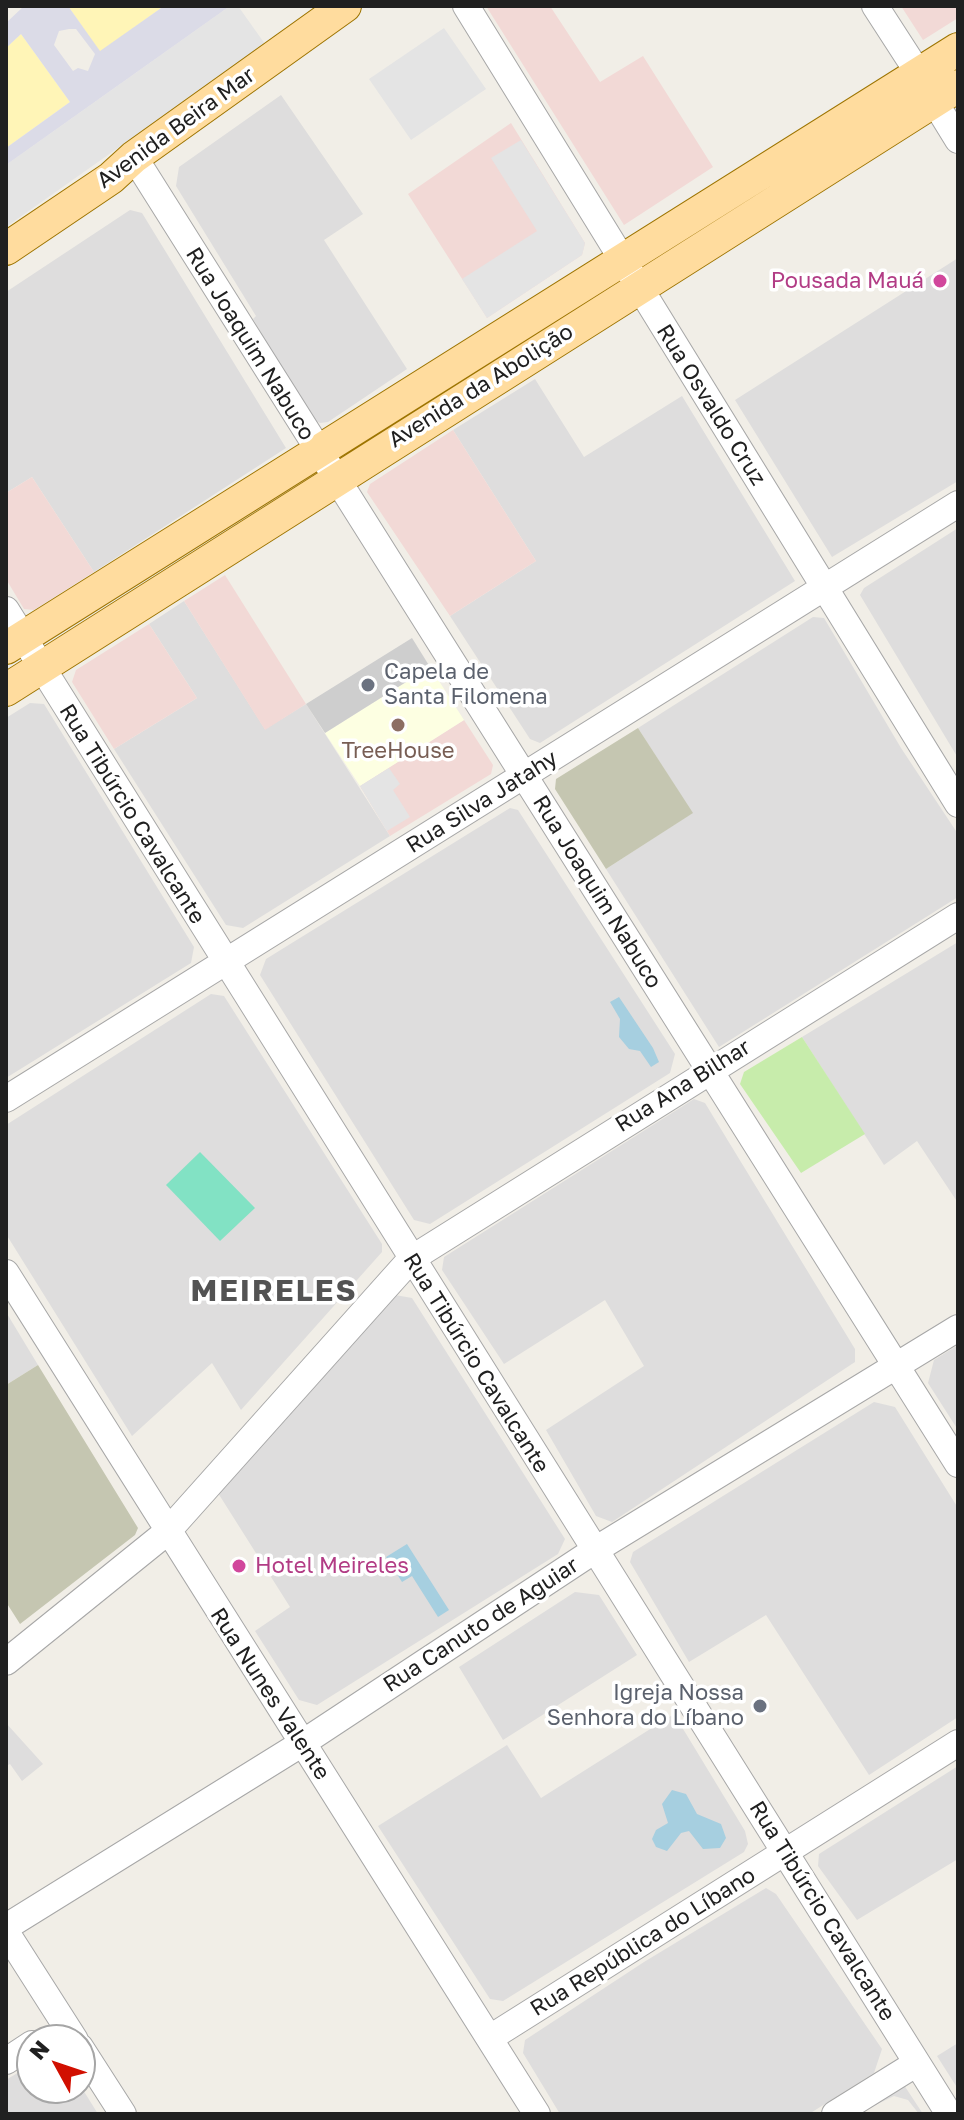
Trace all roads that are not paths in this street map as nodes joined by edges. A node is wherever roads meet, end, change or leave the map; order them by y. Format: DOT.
graph roads {
  1 [pos="345,6"];
  2 [pos="466,6"];
  3 [pos="875,6"];
  4 [pos="958,49"];
  5 [pos="937,87"];
  6 [pos="958,140"];
  7 [pos="134,157"];
  8 [pos="6,249"];
  9 [pos="629,274"];
  10 [pos="326,465"];
  11 [pos="958,504"];
  12 [pos="825,588"];
  13 [pos="6,610"];
  14 [pos="14,643"];
  15 [pos="41,667"];
  16 [pos="6,690"];
  17 [pos="526,775"];
  18 [pos="958,804"];
  19 [pos="958,916"];
  20 [pos="225,962"];
  21 [pos="707,1071"];
  22 [pos="6,1099"];
  23 [pos="411,1259"];
  24 [pos="6,1273"];
  25 [pos="958,1328"];
  26 [pos="895,1368"];
  27 [pos="958,1464"];
  28 [pos="167,1532"];
  29 [pos="595,1550"];
  30 [pos="6,1662"];
  31 [pos="958,1743"];
  32 [pos="301,1744"];
  33 [pos="786,1852"];
  34 [pos="6,1929"];
  35 [pos="65,2024"];
  36 [pos="490,2038"];
  37 [pos="917,2063"];
  38 [pos="96,2072"];
  39 [pos="123,2114"];
  40 [pos="537,2114"];
  41 [pos="835,2114"];
  42 [pos="949,2114"];
  1 -- 7 [label="main road, Avenida Beira Mar"];
  2 -- 9 [label="street, Rua Osvaldo Cruz"];
  3 -- 5 [label="street"];
  4 -- 5 [label="main road, Avenida da Abolição"];
  5 -- 6 [label="street"];
  5 -- 9 [label="main road, Avenida da Abolição"];
  7 -- 8 [label="main road, Avenida Beira Mar"];
  7 -- 10 [label="street, Rua Joaquim Nabuco"];
  9 -- 10 [label="main road, Avenida da Abolição"];
  9 -- 12 [label="street, Rua Osvaldo Cruz"];
  10 -- 14 [label="main road, Avenida da Abolição"];
  10 -- 15 [label="main road, Avenida da Abolição"];
  10 -- 17 [label="street, Rua Joaquim Nabuco"];
  11 -- 12 [label="street, Rua Silva Jatahy"];
  12 -- 17 [label="street, Rua Silva Jatahy"];
  12 -- 18 [label="street, Rua Osvaldo Cruz"];
  13 -- 14 [label="street, Rua Tibúrcio Cavalcante"];
  14 -- 15 [label="street, Rua Tibúrcio Cavalcante"];
  15 -- 16 [label="main road, Avenida da Abolição"];
  15 -- 20 [label="street, Rua Tibúrcio Cavalcante"];
  17 -- 20 [label="street, Rua Silva Jatahy"];
  17 -- 21 [label="street, Rua Joaquim Nabuco"];
  19 -- 21 [label="street, Rua Ana Bilhar"];
  20 -- 22 [label="street, Rua Silva Jatahy"];
  20 -- 23 [label="street, Rua Tibúrcio Cavalcante"];
  21 -- 23 [label="street, Rua Ana Bilhar"];
  21 -- 26 [label="street, Rua Joaquim Nabuco"];
  23 -- 28 [label="street, Rua Ana Bilhar"];
  23 -- 29 [label="street, Rua Tibúrcio Cavalcante"];
  24 -- 28 [label="street, Rua Nunes Valente"];
  25 -- 26 [label="street, Rua Canuto de Aguiar"];
  26 -- 27 [label="street, Rua Joaquim Nabuco"];
  26 -- 29 [label="street, Rua Canuto de Aguiar"];
  28 -- 30 [label="street, Rua Ana Bilhar"];
  28 -- 32 [label="street, Rua Nunes Valente"];
  29 -- 32 [label="street, Rua Canuto de Aguiar"];
  29 -- 33 [label="street, Rua Tibúrcio Cavalcante"];
  31 -- 33 [label="street, Rua República do Líbano"];
  32 -- 34 [label="street, Rua Canuto de Aguiar"];
  32 -- 36 [label="street, Rua Nunes Valente"];
  33 -- 36 [label="street, Rua República do Líbano"];
  33 -- 37 [label="street, Rua Tibúrcio Cavalcante"];
  34 -- 35 [label="street"];
  36 -- 40 [label="street, Rua Nunes Valente"];
  37 -- 41 [label="street"];
  37 -- 42 [label="street, Rua Tibúrcio Cavalcante"];
  38 -- 39 [label="street"];
}
